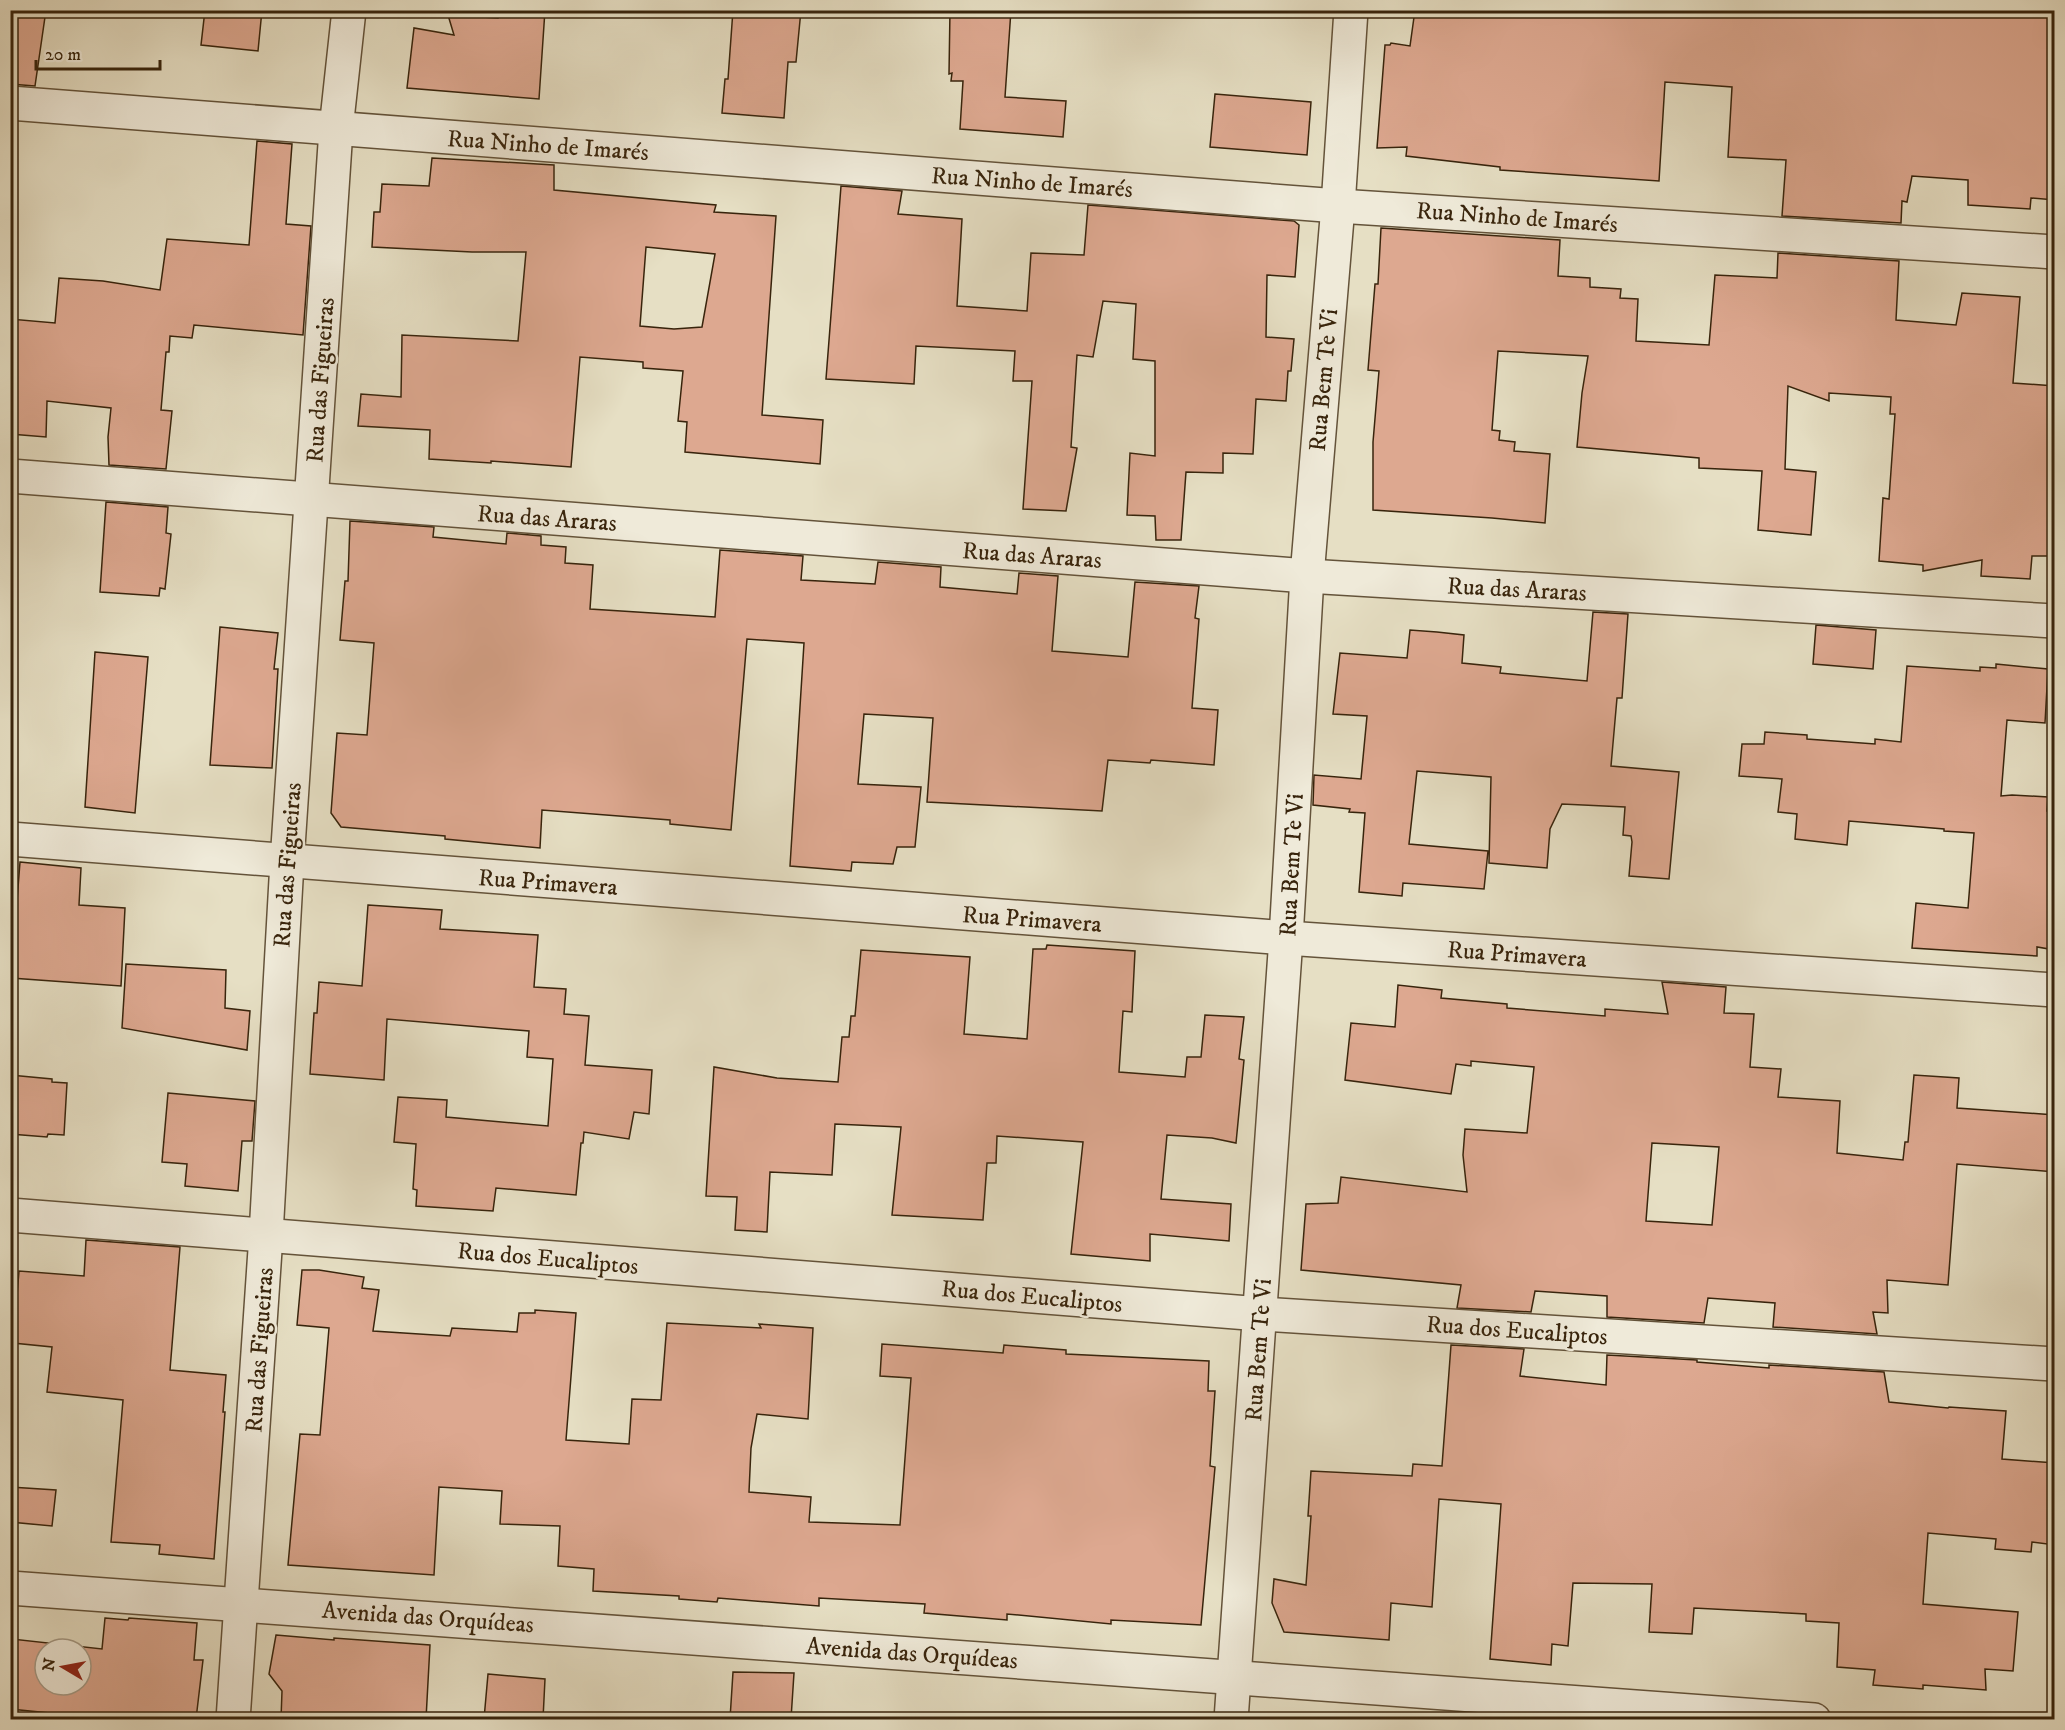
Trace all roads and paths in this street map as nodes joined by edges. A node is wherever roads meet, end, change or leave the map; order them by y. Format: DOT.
graph roads {
  1 [pos="349,10"];
  2 [pos="1351,10"];
  3 [pos="10,103"];
  4 [pos="336,129"];
  5 [pos="1338,206"];
  6 [pos="2055,252"];
  7 [pos="10,476"];
  8 [pos="312,500"];
  9 [pos="1307,576"];
  10 [pos="2055,621"];
  11 [pos="10,839"];
  12 [pos="286,862"];
  13 [pos="1286,938"];
  14 [pos="2055,990"];
  15 [pos="10,1215"];
  16 [pos="266,1235"];
  17 [pos="1260,1314"];
  18 [pos="2055,1364"];
  19 [pos="10,1588"];
  20 [pos="242,1604"];
  21 [pos="1235,1676"];
  22 [pos="233,1719"];
  23 [pos="1231,1719"];
  24 [pos="1814,1719"];
  1 -- 4 [label="street, Rua das Figueiras"];
  2 -- 5 [label="street, Rua Bem Te Vi"];
  3 -- 4 [label="street, Rua Ninho de Imarés"];
  4 -- 5 [label="street, Rua Ninho de Imarés"];
  4 -- 8 [label="street, Rua das Figueiras"];
  5 -- 6 [label="street, Rua Ninho de Imarés"];
  5 -- 9 [label="street, Rua Bem Te Vi"];
  7 -- 8 [label="street, Rua das Araras"];
  8 -- 9 [label="street, Rua das Araras"];
  8 -- 12 [label="street, Rua das Figueiras"];
  9 -- 10 [label="street, Rua das Araras"];
  9 -- 13 [label="street, Rua Bem Te Vi"];
  11 -- 12 [label="street, Rua Primavera"];
  12 -- 13 [label="street, Rua Primavera"];
  12 -- 16 [label="street, Rua das Figueiras"];
  13 -- 14 [label="street, Rua Primavera"];
  13 -- 17 [label="street, Rua Bem Te Vi"];
  15 -- 16 [label="street, Rua dos Eucaliptos"];
  16 -- 17 [label="street, Rua dos Eucaliptos"];
  16 -- 20 [label="street, Rua das Figueiras"];
  17 -- 18 [label="street, Rua dos Eucaliptos"];
  17 -- 21 [label="street, Rua Bem Te Vi"];
  19 -- 20 [label="street, Avenida das Orquídeas"];
  20 -- 21 [label="street, Avenida das Orquídeas"];
  20 -- 22 [label="street, Rua das Figueiras"];
  21 -- 23 [label="street, Rua Bem Te Vi"];
  21 -- 24 [label="street, Avenida das Orquídeas"];
}
